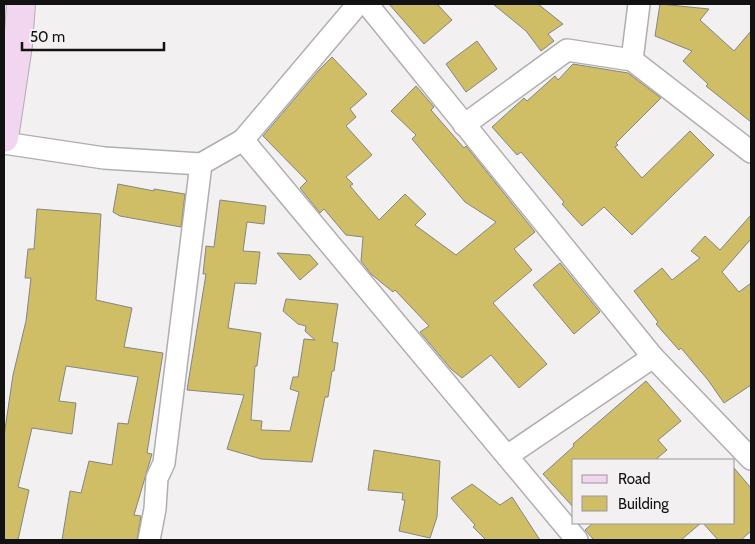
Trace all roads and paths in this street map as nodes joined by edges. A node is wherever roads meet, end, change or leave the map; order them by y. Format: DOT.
graph roads {
  1 [pos="20,4"];
  2 [pos="358,4"];
  3 [pos="367,4"];
  4 [pos="639,4"];
  5 [pos="632,60"];
  6 [pos="464,125"];
  7 [pos="4,138"];
  8 [pos="243,140"];
  9 [pos="4,143"];
  10 [pos="751,152"];
  11 [pos="201,164"];
  12 [pos="653,358"];
  13 [pos="507,456"];
  14 [pos="751,459"];
  15 [pos="149,540"];
  16 [pos="577,540"];
  1 -- 7 [label="street"];
  2 -- 8 [label="street"];
  3 -- 6 [label="street"];
  4 -- 5 [label="street"];
  5 -- 6 [label="street"];
  5 -- 10 [label="street"];
  6 -- 12 [label="street"];
  8 -- 11 [label="street"];
  8 -- 13 [label="street"];
  9 -- 11 [label="street"];
  11 -- 15 [label="street"];
  12 -- 13 [label="street"];
  12 -- 14 [label="street"];
  13 -- 16 [label="street"];
}
